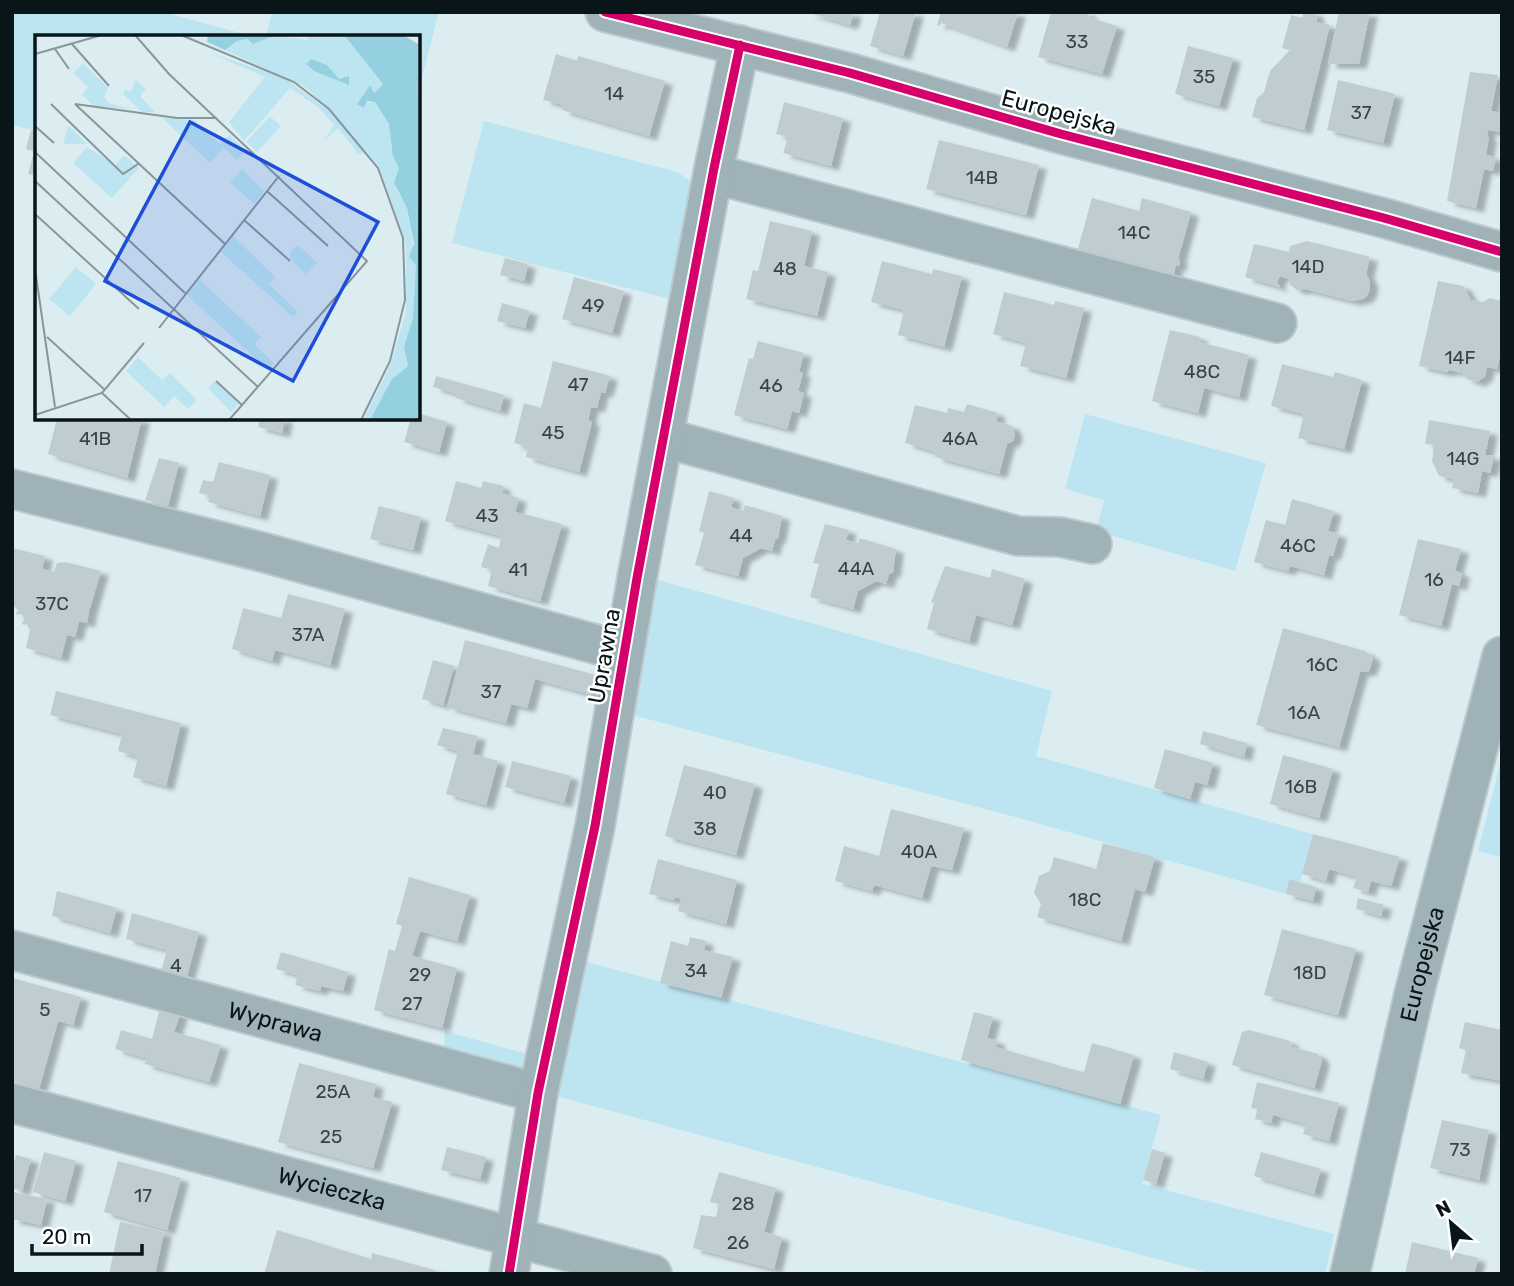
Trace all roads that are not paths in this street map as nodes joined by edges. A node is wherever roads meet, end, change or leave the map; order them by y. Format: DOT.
graph roads {
  1 [pos="605,12"];
  2 [pos="740,45"];
  3 [pos="714,174"];
  4 [pos="1502,252"];
  5 [pos="1278,323"];
  6 [pos="665,438"];
  7 [pos="12,489"];
  8 [pos="1093,544"];
  9 [pos="624,652"];
  10 [pos="1502,656"];
  11 [pos="12,950"];
  12 [pos="538,1093"];
  13 [pos="12,1103"];
  14 [pos="512,1256"];
  15 [pos="652,1274"];
  16 [pos="1350,1274"];
  1 -- 2 [label="street, Europejska"];
  2 -- 3 [label="street, Uprawna"];
  2 -- 4 [label="street, Europejska"];
  3 -- 5 [label="street"];
  3 -- 6 [label="street, Uprawna"];
  6 -- 8 [label="street"];
  6 -- 9 [label="street, Uprawna"];
  7 -- 9 [label="street"];
  9 -- 12 [label="street, Uprawna"];
  10 -- 16 [label="street, Europejska"];
  11 -- 12 [label="street, Wyprawa"];
  12 -- 14 [label="street, Uprawna"];
  13 -- 14 [label="street, Wycieczka"];
  14 -- 15 [label="street, Wycieczka"];
}
